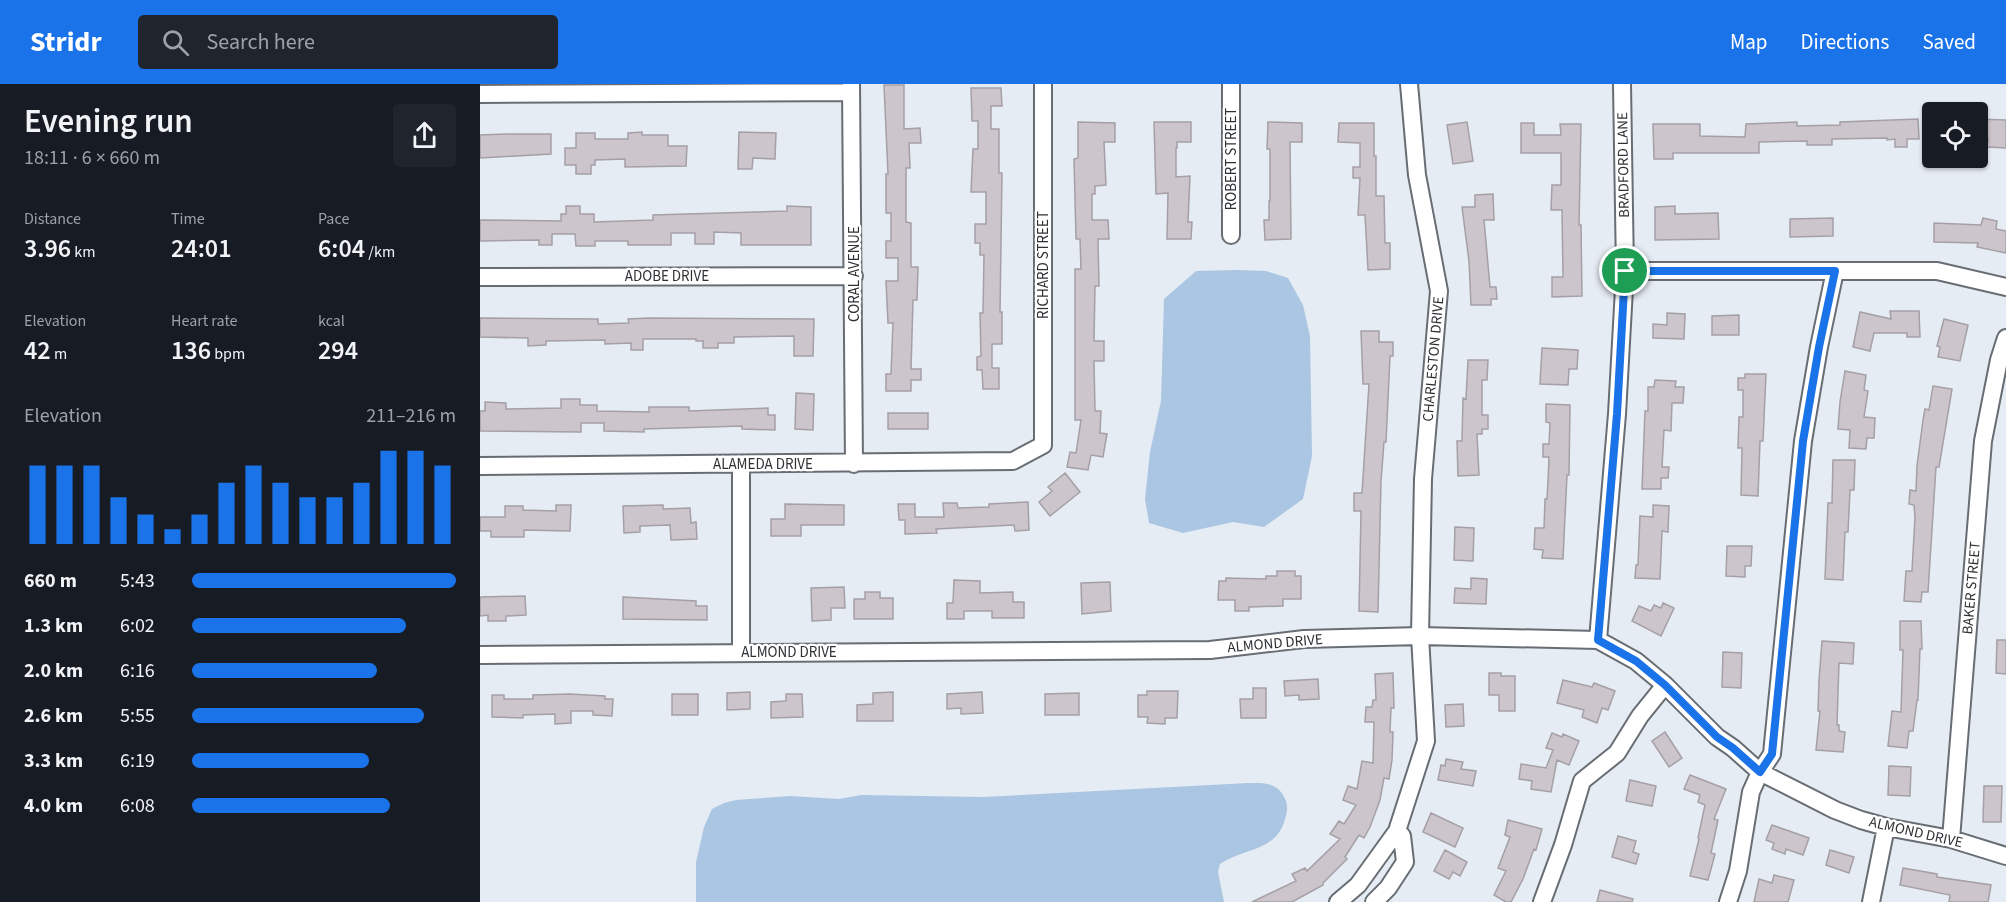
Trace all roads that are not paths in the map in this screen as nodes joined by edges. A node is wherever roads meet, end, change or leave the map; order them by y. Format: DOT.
graph roads {
  1 [pos="1043,84"];
  2 [pos="1231,84"];
  3 [pos="1409,84"];
  4 [pos="1622,84"];
  5 [pos="851,88"];
  6 [pos="480,94"];
  7 [pos="1232,235"];
  8 [pos="1625,271"];
  9 [pos="1835,271"];
  10 [pos="854,276"];
  11 [pos="480,278"];
  12 [pos="2006,287"];
  13 [pos="2006,338"];
  14 [pos="1043,445"];
  15 [pos="741,464"];
  16 [pos="854,464"];
  17 [pos="480,466"];
  18 [pos="1420,636"];
  19 [pos="1598,640"];
  20 [pos="741,653"];
  21 [pos="480,655"];
  22 [pos="1665,685"];
  23 [pos="1760,772"];
  24 [pos="1886,827"];
  25 [pos="1396,831"];
  26 [pos="1951,839"];
  27 [pos="2006,856"];
  28 [pos="1338,902"];
  29 [pos="1374,902"];
  30 [pos="1542,902"];
  31 [pos="1728,902"];
  32 [pos="1871,902"];
  1 -- 14 [label="street, RICHARD STREET"];
  2 -- 7 [label="street, ROBERT STREET"];
  3 -- 18 [label="street, CHARLESTON DRIVE"];
  4 -- 8 [label="street, BRADFORD LANE"];
  5 -- 6 [label="street"];
  5 -- 10 [label="street, CORAL AVENUE"];
  8 -- 9 [label="street"];
  8 -- 19 [label="street, BRADFORD LANE"];
  9 -- 12 [label="street"];
  9 -- 23 [label="street"];
  10 -- 11 [label="street, ADOBE DRIVE"];
  10 -- 16 [label="street, CORAL AVENUE"];
  13 -- 26 [label="street, BAKER STREET"];
  14 -- 16 [label="street, ALAMEDA DRIVE"];
  15 -- 16 [label="street, ALAMEDA DRIVE"];
  15 -- 17 [label="street, ALAMEDA DRIVE"];
  15 -- 20 [label="street"];
  18 -- 19 [label="street, ALMOND DRIVE"];
  18 -- 20 [label="street, ALMOND DRIVE"];
  18 -- 25 [label="street, CHARLESTON DRIVE"];
  19 -- 22 [label="street, ALMOND DRIVE"];
  20 -- 21 [label="street, ALMOND DRIVE"];
  22 -- 23 [label="street, ALMOND DRIVE"];
  22 -- 30 [label="street"];
  23 -- 24 [label="street, ALMOND DRIVE"];
  23 -- 31 [label="street"];
  24 -- 26 [label="street, ALMOND DRIVE"];
  24 -- 32 [label="street"];
  25 -- 28 [label="street, CHARLESTON DRIVE"];
  25 -- 29 [label="street"];
  26 -- 27 [label="street, ALMOND DRIVE"];
}
